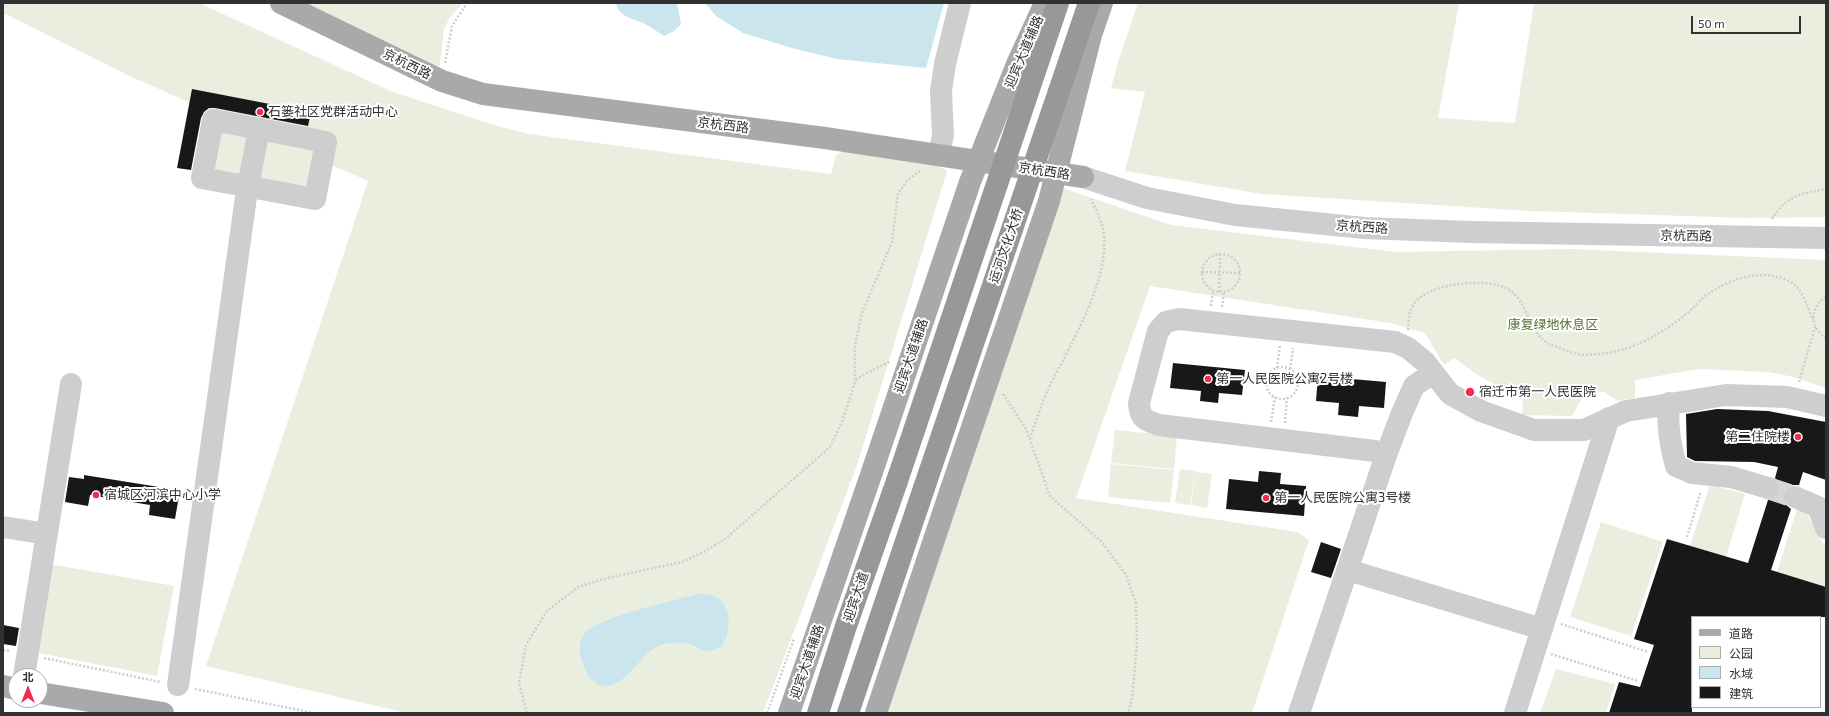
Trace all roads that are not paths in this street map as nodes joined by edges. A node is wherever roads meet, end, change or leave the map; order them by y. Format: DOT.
graph roads {
  1 [pos="281,3"];
  2 [pos="960,3"];
  3 [pos="1045,3"];
  4 [pos="1058,3"];
  5 [pos="1089,3"];
  6 [pos="1102,3"];
  7 [pos="259,129"];
  8 [pos="938,154"];
  9 [pos="1083,177"];
  10 [pos="248,187"];
  11 [pos="1826,238"];
  12 [pos="1433,373"];
  13 [pos="71,384"];
  14 [pos="1669,403"];
  15 [pos="1826,406"];
  16 [pos="1609,418"];
  17 [pos="1386,455"];
  18 [pos="1768,488"];
  19 [pos="1795,497"];
  20 [pos="3,527"];
  21 [pos="1826,528"];
  22 [pos="47,534"];
  23 [pos="1348,570"];
  24 [pos="1541,632"];
  25 [pos="25,668"];
  26 [pos="178,685"];
  27 [pos="48,694"];
  28 [pos="163,713"];
  29 [pos="789,713"];
  30 [pos="818,713"];
  31 [pos="848,713"];
  32 [pos="876,713"];
  33 [pos="1299,713"];
  34 [pos="1515,713"];
  1 -- 8 [label="main road, 京杭西路"];
  2 -- 8 [label="street"];
  3 -- 29 [label="main road, 迎宾大道辅路, bridge"];
  4 -- 30 [label="highway, 迎宾大道, bridge"];
  5 -- 31 [label="highway, 运河文化大桥, bridge"];
  6 -- 32 [label="main road, bridge"];
  7 -- 10 [label="street"];
  7 -- 10 [label="street"];
  7 -- 10 [label="street"];
  8 -- 9 [label="main road, 京杭西路"];
  9 -- 11 [label="street, 京杭西路"];
  10 -- 26 [label="street"];
  12 -- 16 [label="street"];
  12 -- 17 [label="street"];
  12 -- 17 [label="street"];
  13 -- 22 [label="street"];
  14 -- 15 [label="street"];
  14 -- 16 [label="street"];
  14 -- 18 [label="street"];
  16 -- 24 [label="street"];
  17 -- 23 [label="street"];
  19 -- 21 [label="street"];
  20 -- 22 [label="street"];
  22 -- 25 [label="street"];
  23 -- 24 [label="street"];
  23 -- 33 [label="street"];
  24 -- 34 [label="street"];
  27 -- 28 [label="main road"];
}
